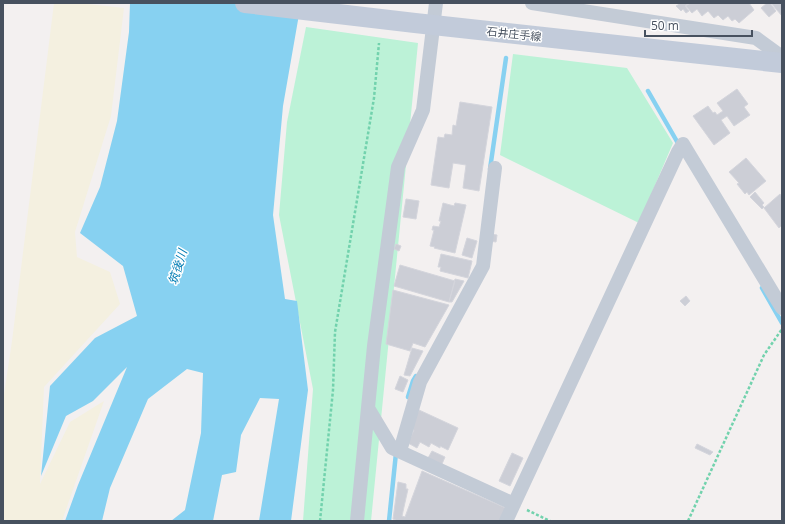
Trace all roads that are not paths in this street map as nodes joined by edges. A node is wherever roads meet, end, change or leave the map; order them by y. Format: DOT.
graph roads {
  1 [pos="246,3"];
  2 [pos="436,3"];
  3 [pos="532,3"];
  4 [pos="425,24"];
  5 [pos="782,57"];
  6 [pos="782,63"];
  7 [pos="495,168"];
  8 [pos="782,308"];
  9 [pos="368,408"];
  10 [pos="396,449"];
  11 [pos="514,504"];
  12 [pos="357,521"];
  13 [pos="506,521"];
  1 -- 4 [label="main road, 石井庄手線"];
  2 -- 4 [label="street"];
  3 -- 5 [label="street"];
  4 -- 6 [label="main road, 石井庄手線"];
  4 -- 9 [label="street"];
  7 -- 10 [label="street"];
  8 -- 11 [label="street"];
  9 -- 10 [label="street"];
  9 -- 12 [label="street"];
  10 -- 11 [label="street"];
  11 -- 13 [label="street"];
}
